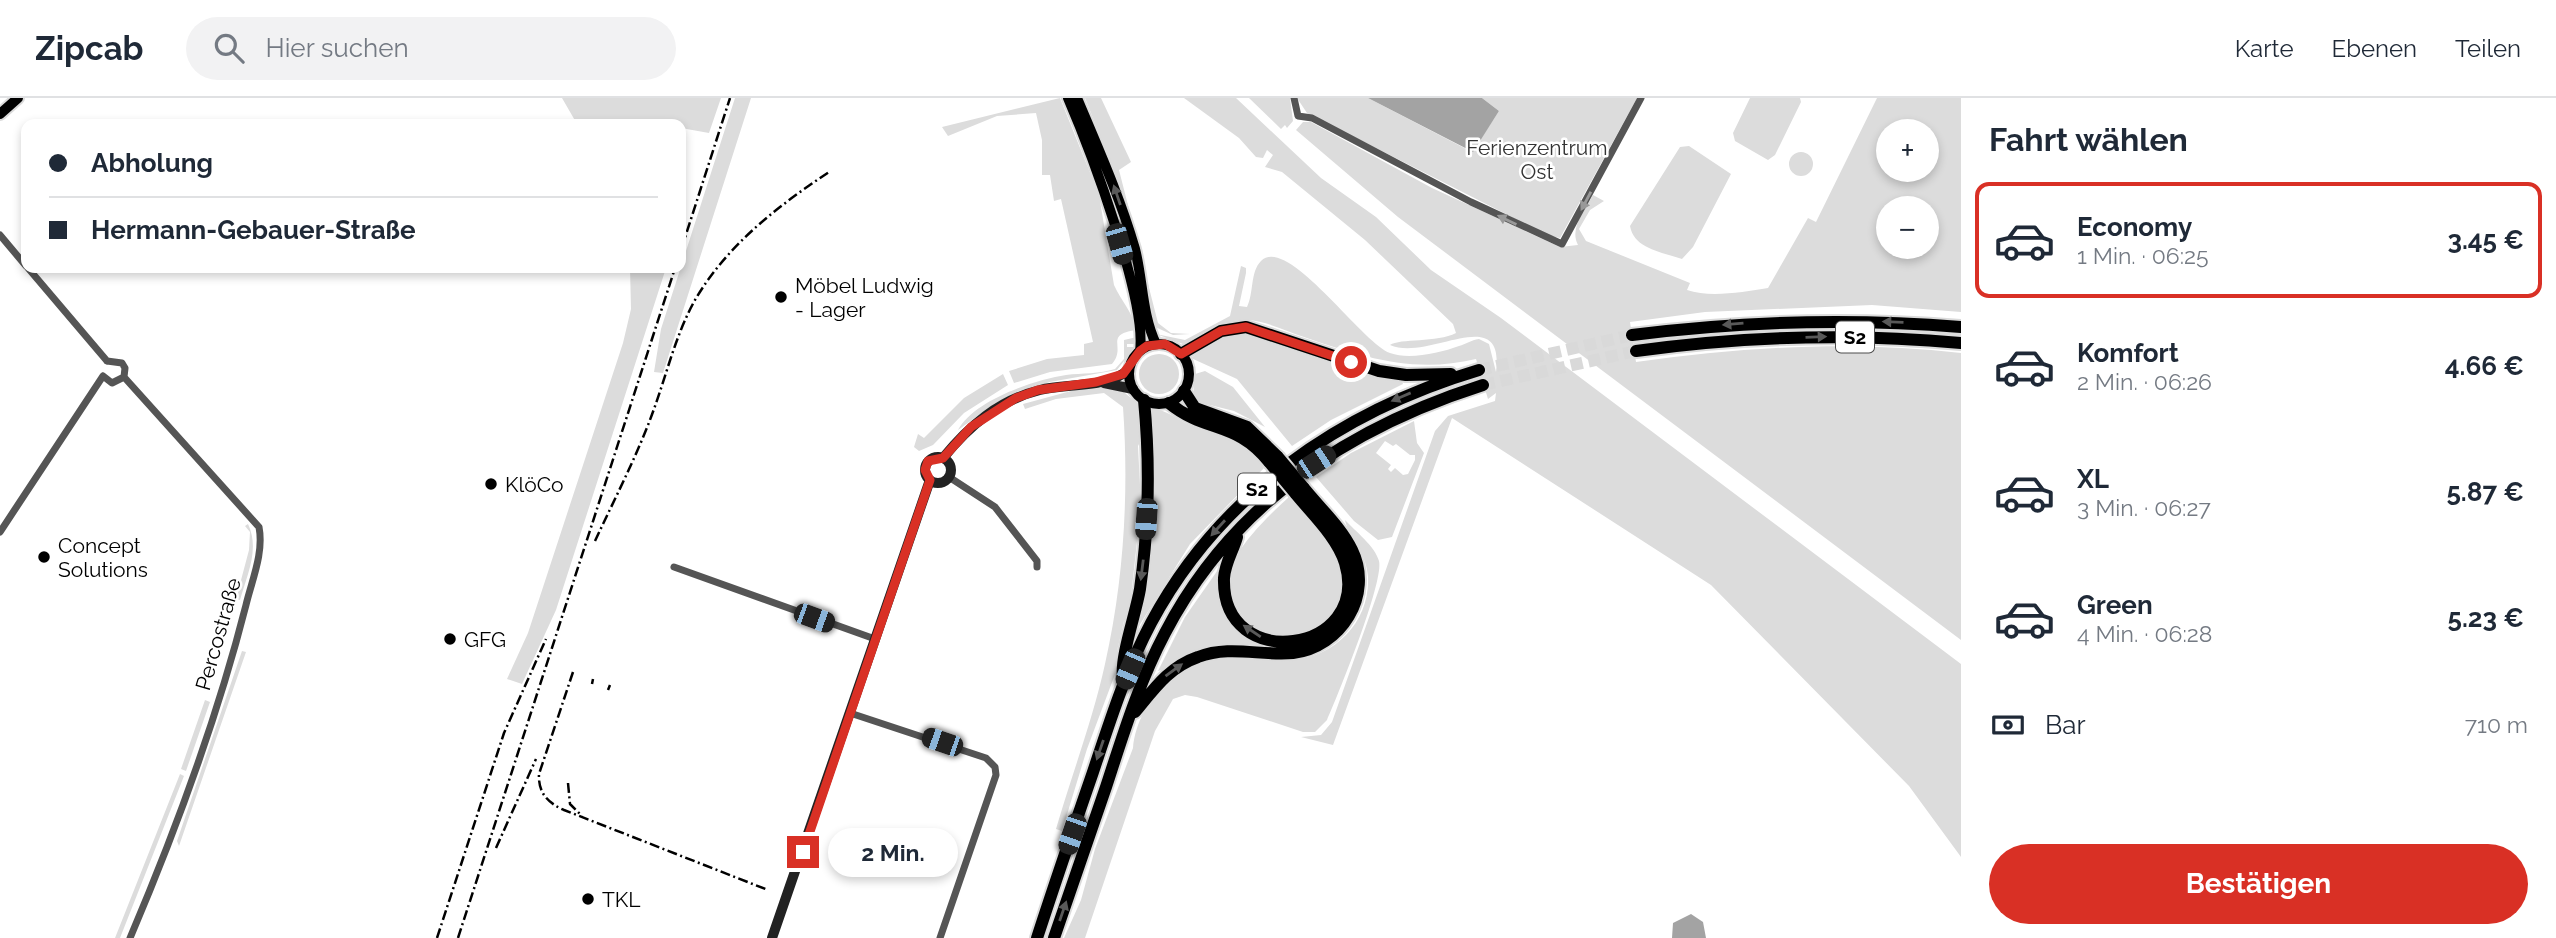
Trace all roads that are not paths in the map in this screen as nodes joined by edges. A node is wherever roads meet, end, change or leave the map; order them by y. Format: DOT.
graph roads {
  1 [pos="18,98"];
  2 [pos="1068,98"];
  3 [pos="1077,98"];
  4 [pos="1294,98"];
  5 [pos="1642,98"];
  6 [pos="0,114"];
  7 [pos="0,235"];
  8 [pos="21,260"];
  9 [pos="32,273"];
  10 [pos="1961,327"];
  11 [pos="1632,335"];
  12 [pos="1961,343"];
  13 [pos="1156,344"];
  14 [pos="1140,351"];
  15 [pos="1636,351"];
  16 [pos="1181,354"];
  17 [pos="107,361"];
  18 [pos="1129,369"];
  19 [pos="103,376"];
  20 [pos="124,377"];
  21 [pos="1096,382"];
  22 [pos="1483,385"];
  23 [pos="1133,389"];
  24 [pos="1184,391"];
  25 [pos="1144,400"];
  26 [pos="1169,402"];
  27 [pos="943,458"];
  28 [pos="1274,460"];
  29 [pos="949,477"];
  30 [pos="930,480"];
  31 [pos="1299,490"];
  32 [pos="1239,530"];
  33 [pos="0,532"];
  34 [pos="674,567"];
  35 [pos="1037,567"];
  36 [pos="875,639"];
  37 [pos="1123,686"];
  38 [pos="850,713"];
  39 [pos="1128,720"];
  40 [pos="130,938"];
  41 [pos="772,938"];
  42 [pos="940,938"];
  43 [pos="1037,938"];
  44 [pos="1054,938"];
  1 -- 6 [label="main road"];
  2 -- 14 [label="main road"];
  13 -- 3 [label="main road, one-way"];
  5 -- 4 [label="street, one-way"];
  7 -- 8 [label="street"];
  9 -- 17 [label="street"];
  10 -- 11 [label="highway, S2, one-way"];
  15 -- 12 [label="highway, S2, one-way"];
  13 -- 14 [label="main road"];
  13 -- 16 [label="main road"];
  14 -- 18 [label="main road"];
  16 -- 24 [label="main road"];
  16 -- 37 [label="highway, S2, one-way"];
  17 -- 19 [label="street"];
  17 -- 20 [label="street"];
  18 -- 21 [label="street"];
  18 -- 23 [label="main road"];
  19 -- 20 [label="street"];
  19 -- 33 [label="street"];
  20 -- 40 [label="street, Percostraße"];
  21 -- 23 [label="street"];
  21 -- 27 [label="street"];
  22 -- 32 [label="highway, S2"];
  23 -- 25 [label="main road"];
  24 -- 26 [label="main road"];
  24 -- 28 [label="highway"];
  25 -- 26 [label="main road"];
  25 -- 37 [label="highway, one-way"];
  26 -- 28 [label="highway"];
  27 -- 29 [label="street"];
  27 -- 30 [label="street"];
  28 -- 31 [label="highway, bridge"];
  29 -- 30 [label="street"];
  29 -- 35 [label="street"];
  30 -- 36 [label="street"];
  31 -- 32 [label="highway, one-way"];
  39 -- 31 [label="highway, one-way"];
  32 -- 39 [label="highway, S2"];
  34 -- 36 [label="street"];
  36 -- 38 [label="street"];
  37 -- 43 [label="highway, S2, one-way"];
  38 -- 41 [label="street"];
  38 -- 42 [label="street"];
  44 -- 39 [label="highway, S2, one-way"];
}
